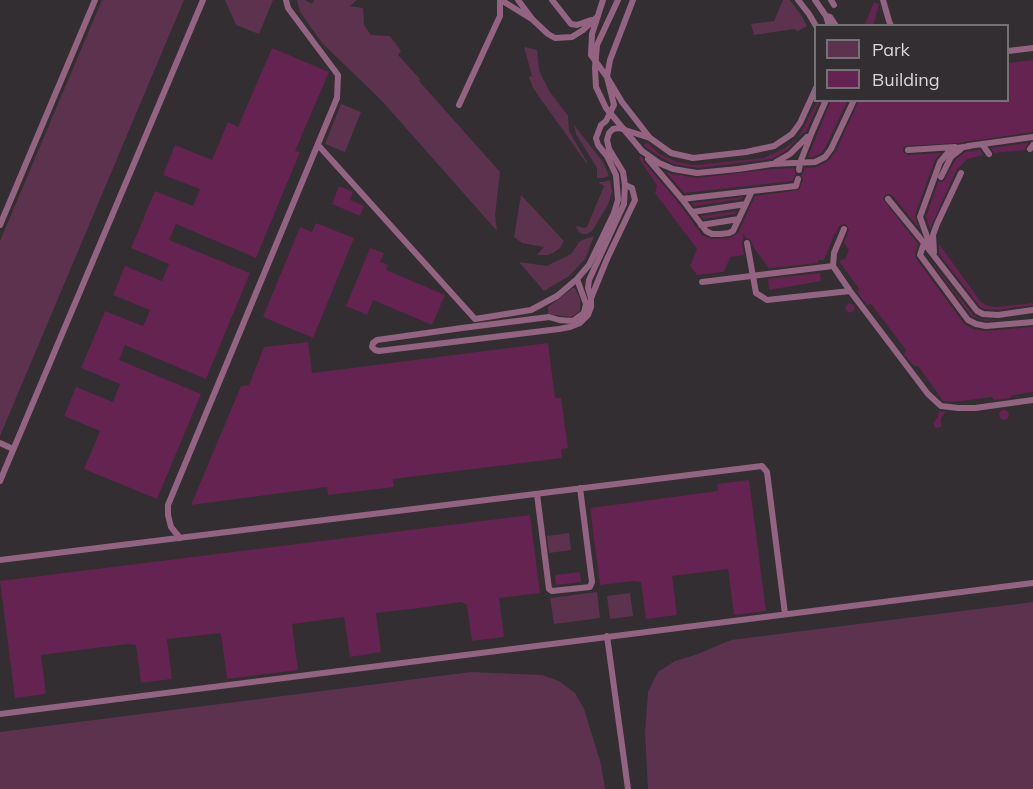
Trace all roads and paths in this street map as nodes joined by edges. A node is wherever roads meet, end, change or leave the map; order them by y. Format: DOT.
graph roads {
  1 [pos="95,0"];
  2 [pos="203,0"];
  3 [pos="286,0"];
  4 [pos="500,0"];
  5 [pos="518,0"];
  6 [pos="552,0"];
  7 [pos="603,0"];
  8 [pos="618,0"];
  9 [pos="633,0"];
  10 [pos="798,0"];
  11 [pos="815,0"];
  12 [pos="883,0"];
  13 [pos="826,16"];
  14 [pos="597,17"];
  15 [pos="533,20"];
  16 [pos="814,24"];
  17 [pos="828,24"];
  18 [pos="835,24"];
  19 [pos="890,24"];
  20 [pos="1033,48"];
  21 [pos="1009,51"];
  22 [pos="607,77"];
  23 [pos="814,92"];
  24 [pos="825,102"];
  25 [pos="853,102"];
  26 [pos="459,105"];
  27 [pos="812,132"];
  28 [pos="1033,137"];
  29 [pos="650,138"];
  30 [pos="982,144"];
  31 [pos="318,145"];
  32 [pos="970,146"];
  33 [pos="908,150"];
  34 [pos="642,151"];
  35 [pos="989,154"];
  36 [pos="772,164"];
  37 [pos="800,167"];
  38 [pos="961,173"];
  39 [pos="941,177"];
  40 [pos="798,179"];
  41 [pos="625,185"];
  42 [pos="752,191"];
  43 [pos="682,199"];
  44 [pos="888,200"];
  45 [pos="746,204"];
  46 [pos="692,212"];
  47 [pos="739,219"];
  48 [pos="0,225"];
  49 [pos="701,225"];
  50 [pos="844,230"];
  51 [pos="747,243"];
  52 [pos="924,243"];
  53 [pos="933,256"];
  54 [pos="833,266"];
  55 [pos="753,275"];
  56 [pos="577,279"];
  57 [pos="702,282"];
  58 [pos="850,291"];
  59 [pos="591,298"];
  60 [pos="1033,310"];
  61 [pos="1033,322"];
  62 [pos="472,327"];
  63 [pos="475,340"];
  64 [pos="1033,400"];
  65 [pos="0,443"];
  66 [pos="13,449"];
  67 [pos="0,481"];
  68 [pos="580,488"];
  69 [pos="537,494"];
  70 [pos="180,538"];
  71 [pos="0,560"];
  72 [pos="1033,583"];
  73 [pos="785,614"];
  74 [pos="607,636"];
  75 [pos="0,714"];
  76 [pos="628,789"];
  1 -- 48 [label="lane"];
  2 -- 66 [label="lane"];
  3 -- 31 [label="lane"];
  4 -- 15 [label="lane"];
  4 -- 26 [label="lane"];
  5 -- 15 [label="lane"];
  6 -- 14 [label="lane"];
  7 -- 14 [label="lane"];
  8 -- 34 [label="lane, bridge"];
  9 -- 22 [label="lane"];
  10 -- 16 [label="lane"];
  11 -- 13 [label="lane"];
  12 -- 19 [label="lane"];
  13 -- 17 [label="lane"];
  13 -- 18 [label="lane"];
  14 -- 15 [label="lane"];
  14 -- 22 [label="lane"];
  20 -- 21 [label="lane"];
  22 -- 29 [label="lane"];
  22 -- 56 [label="lane"];
  23 -- 29 [label="lane"];
  24 -- 27 [label="lane"];
  25 -- 37 [label="lane"];
  27 -- 36 [label="lane"];
  27 -- 37 [label="lane"];
  28 -- 30 [label="lane"];
  29 -- 41 [label="lane"];
  30 -- 32 [label="lane"];
  30 -- 35 [label="lane"];
  31 -- 56 [label="lane"];
  31 -- 70 [label="lane"];
  32 -- 33 [label="lane"];
  32 -- 39 [label="lane"];
  32 -- 53 [label="lane"];
  34 -- 36 [label="lane"];
  34 -- 43 [label="lane"];
  36 -- 37 [label="lane"];
  38 -- 53 [label="lane"];
  40 -- 42 [label="lane"];
  41 -- 59 [label="lane"];
  41 -- 59 [label="lane"];
  42 -- 43 [label="lane"];
  42 -- 45 [label="lane"];
  43 -- 46 [label="lane"];
  44 -- 52 [label="lane"];
  45 -- 46 [label="lane"];
  45 -- 47 [label="lane"];
  46 -- 49 [label="lane"];
  47 -- 49 [label="lane"];
  47 -- 49 [label="lane"];
  50 -- 54 [label="lane"];
  51 -- 55 [label="lane"];
  52 -- 53 [label="lane"];
  52 -- 61 [label="lane"];
  53 -- 60 [label="lane"];
  54 -- 55 [label="lane"];
  54 -- 58 [label="lane"];
  55 -- 57 [label="lane"];
  55 -- 58 [label="lane"];
  56 -- 62 [label="lane"];
  58 -- 64 [label="lane"];
  59 -- 63 [label="lane"];
  62 -- 63 [label="lane"];
  62 -- 63 [label="lane"];
  65 -- 66 [label="lane"];
  66 -- 67 [label="lane"];
  68 -- 69 [label="lane"];
  68 -- 69 [label="lane"];
  68 -- 73 [label="lane"];
  69 -- 70 [label="lane"];
  70 -- 71 [label="lane"];
  72 -- 73 [label="lane"];
  73 -- 74 [label="lane"];
  74 -- 75 [label="lane"];
  74 -- 76 [label="lane"];
}
